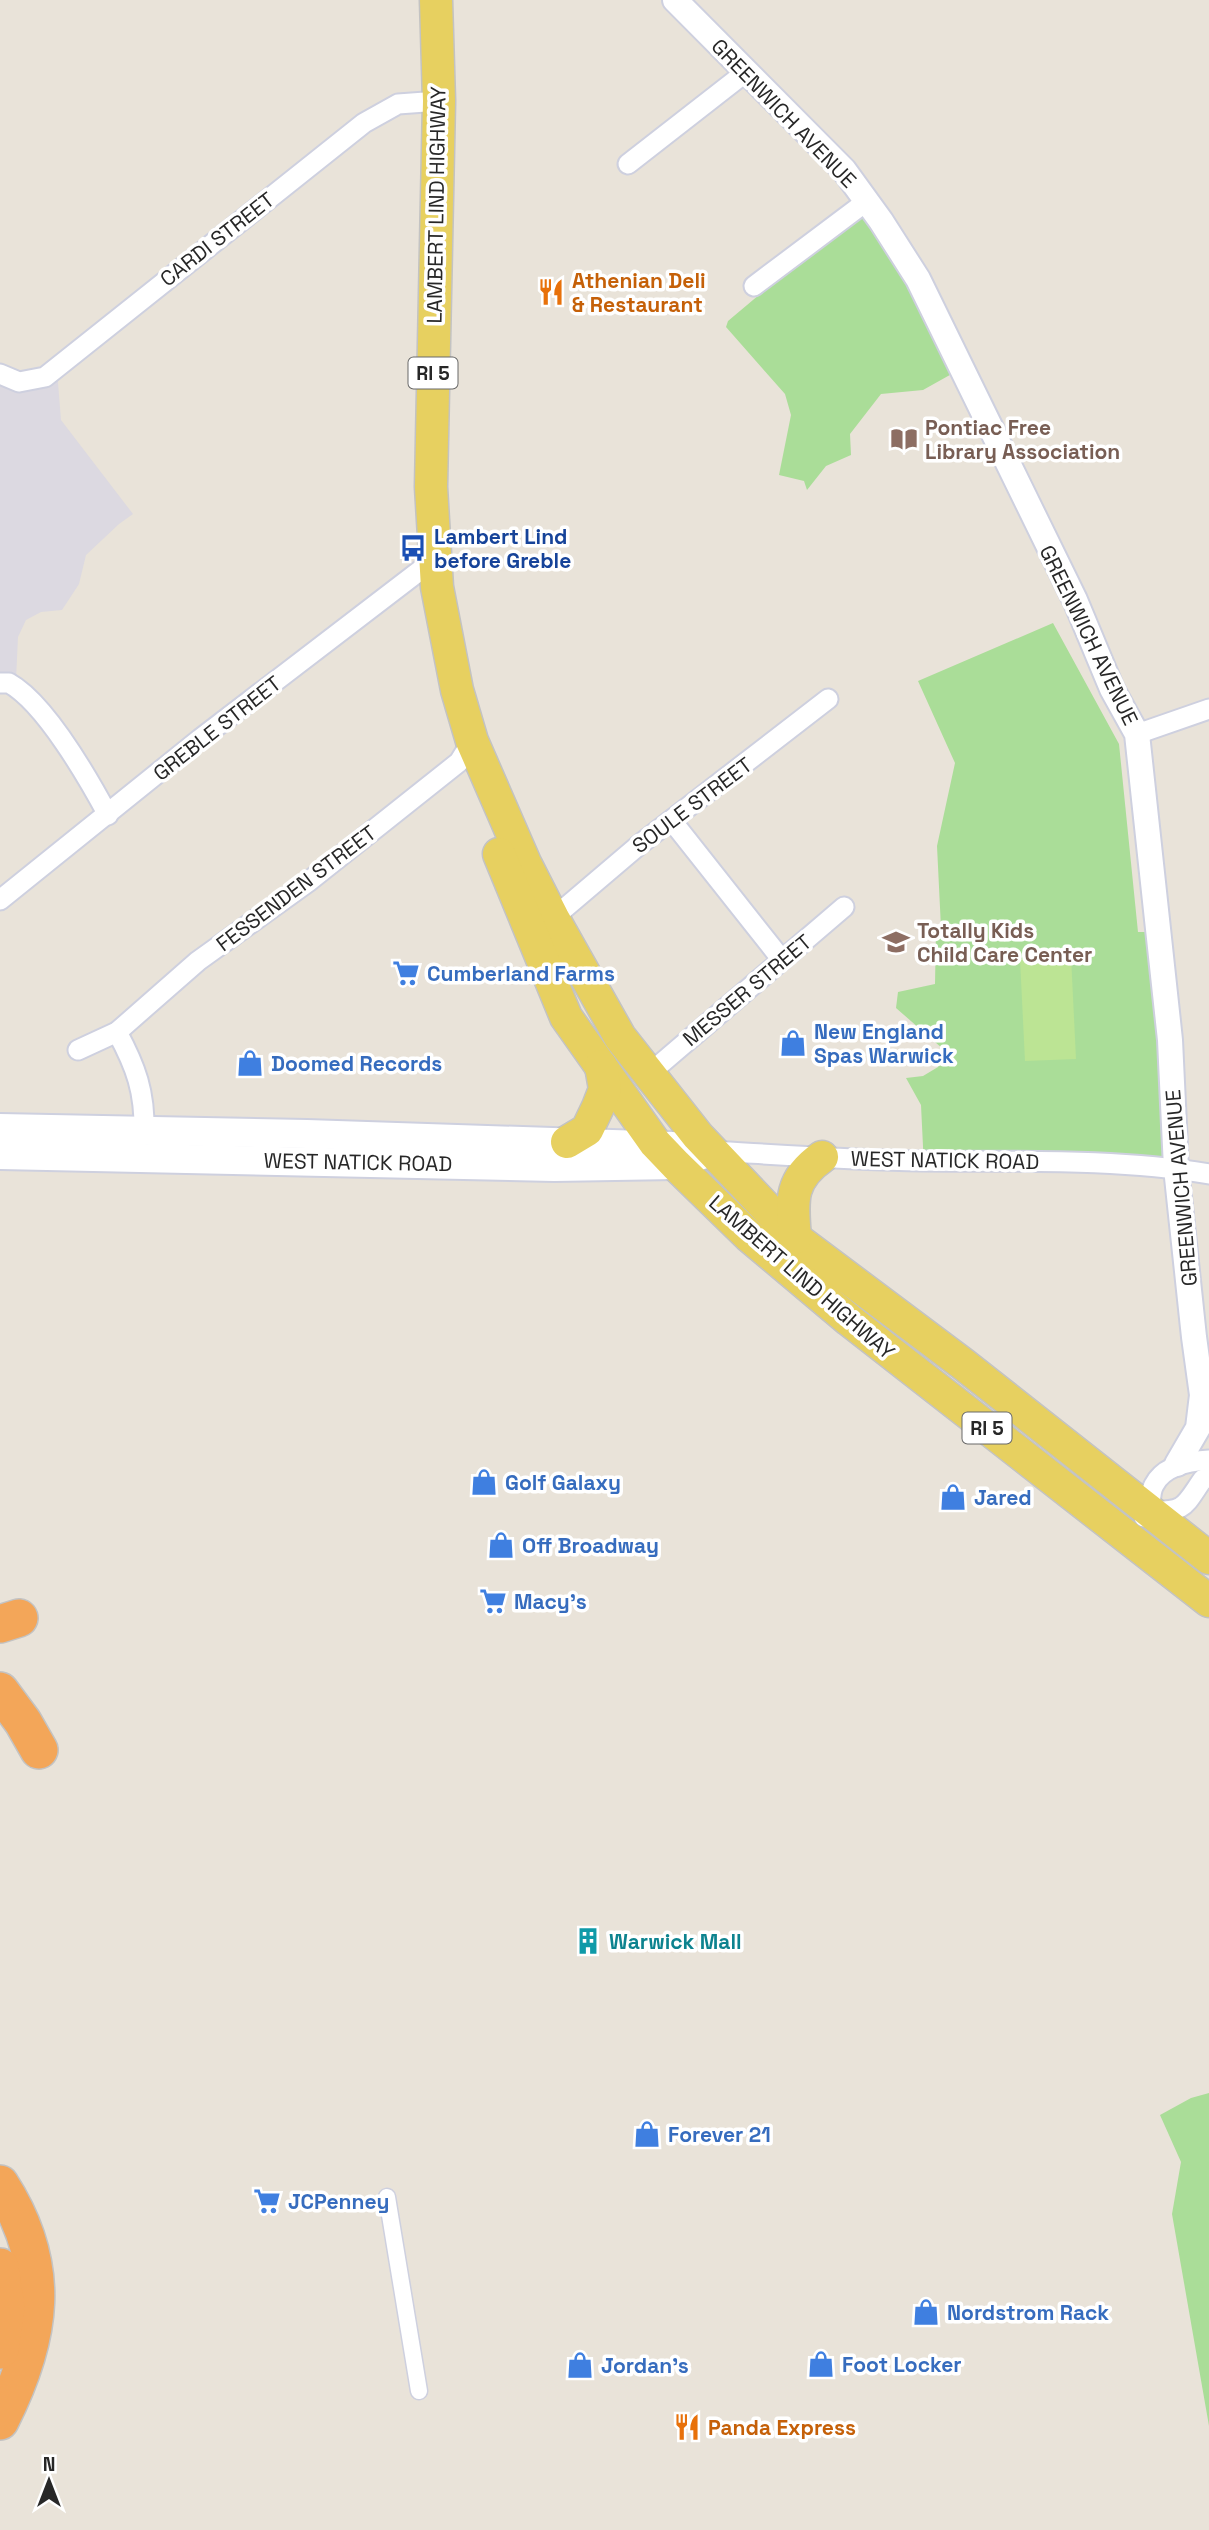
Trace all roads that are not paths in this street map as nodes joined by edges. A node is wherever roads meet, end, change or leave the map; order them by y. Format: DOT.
graph roads {
  1 [pos="436,0"];
  2 [pos="676,0"];
  3 [pos="746,72"];
  4 [pos="439,101"];
  5 [pos="628,164"];
  6 [pos="867,201"];
  7 [pos="754,286"];
  8 [pos="0,374"];
  9 [pos="435,559"];
  10 [pos="1,683"];
  11 [pos="828,699"];
  12 [pos="1209,709"];
  13 [pos="1137,734"];
  14 [pos="472,741"];
  15 [pos="108,815"];
  16 [pos="672,821"];
  17 [pos="0,900"];
  18 [pos="844,907"];
  19 [pos="559,913"];
  20 [pos="782,960"];
  21 [pos="117,1032"];
  22 [pos="78,1050"];
  23 [pos="601,1066"];
  24 [pos="650,1073"];
  25 [pos="0,1128"];
  26 [pos="144,1132"];
  27 [pos="567,1142"];
  28 [pos="713,1151"];
  29 [pos="666,1154"];
  30 [pos="0,1155"];
  31 [pos="822,1157"];
  32 [pos="1176,1168"];
  33 [pos="1209,1174"];
  34 [pos="795,1238"];
  35 [pos="1209,1460"];
  36 [pos="1177,1464"];
  37 [pos="1209,1478"];
  38 [pos="1150,1511"];
  39 [pos="1126,1534"];
  40 [pos="1209,1558"];
  41 [pos="1209,1601"];
  42 [pos="0,1691"];
  43 [pos="39,1750"];
  44 [pos="0,2184"];
  45 [pos="387,2197"];
  46 [pos="0,2267"];
  47 [pos="0,2350"];
  48 [pos="419,2391"];
  49 [pos="0,2421"];
  1 -- 4 [label="main road, LAMBERT LIND HIGHWAY / RI 5"];
  2 -- 3 [label="street, GREENWICH AVENUE"];
  3 -- 5 [label="street"];
  3 -- 6 [label="street, GREENWICH AVENUE"];
  4 -- 8 [label="street, CARDI STREET"];
  4 -- 9 [label="main road, LAMBERT LIND HIGHWAY / RI 5"];
  6 -- 7 [label="street"];
  6 -- 13 [label="street, GREENWICH AVENUE"];
  9 -- 14 [label="main road, LAMBERT LIND HIGHWAY / RI 5"];
  9 -- 15 [label="street, GREBLE STREET"];
  10 -- 15 [label="street"];
  11 -- 16 [label="street, SOULE STREET"];
  12 -- 13 [label="street"];
  13 -- 32 [label="street, GREENWICH AVENUE"];
  14 -- 21 [label="street, FESSENDEN STREET"];
  14 -- 23 [label="main road, LAMBERT LIND HIGHWAY / RI 5"];
  14 -- 24 [label="main road, LAMBERT LIND HIGHWAY / RI 5"];
  15 -- 17 [label="street, GREBLE STREET"];
  16 -- 19 [label="street, SOULE STREET"];
  16 -- 20 [label="street"];
  18 -- 20 [label="street, MESSER STREET"];
  20 -- 24 [label="street, MESSER STREET"];
  21 -- 22 [label="street, FESSENDEN STREET"];
  21 -- 26 [label="street"];
  23 -- 27 [label="main road"];
  23 -- 29 [label="main road, LAMBERT LIND HIGHWAY / RI 5"];
  24 -- 28 [label="main road, LAMBERT LIND HIGHWAY / RI 5"];
  25 -- 26 [label="main road, WEST NATICK ROAD"];
  26 -- 27 [label="main road, WEST NATICK ROAD"];
  27 -- 29 [label="main road, WEST NATICK ROAD"];
  28 -- 29 [label="main road, WEST NATICK ROAD"];
  28 -- 31 [label="street, WEST NATICK ROAD"];
  28 -- 34 [label="main road, LAMBERT LIND HIGHWAY / RI 5"];
  29 -- 30 [label="main road, WEST NATICK ROAD"];
  29 -- 39 [label="main road, LAMBERT LIND HIGHWAY / RI 5"];
  31 -- 32 [label="street, WEST NATICK ROAD"];
  31 -- 34 [label="main road"];
  32 -- 33 [label="street, WEST NATICK ROAD"];
  32 -- 36 [label="street, GREENWICH AVENUE"];
  34 -- 38 [label="main road, LAMBERT LIND HIGHWAY / RI 5"];
  35 -- 36 [label="street"];
  36 -- 38 [label="street"];
  37 -- 38 [label="street"];
  38 -- 39 [label="street"];
  38 -- 40 [label="main road, LAMBERT LIND HIGHWAY / RI 5"];
  39 -- 41 [label="main road, LAMBERT LIND HIGHWAY / RI 5"];
  42 -- 43 [label="highway"];
  44 -- 49 [label="highway"];
  45 -- 48 [label="street"];
  46 -- 47 [label="highway"];
}
